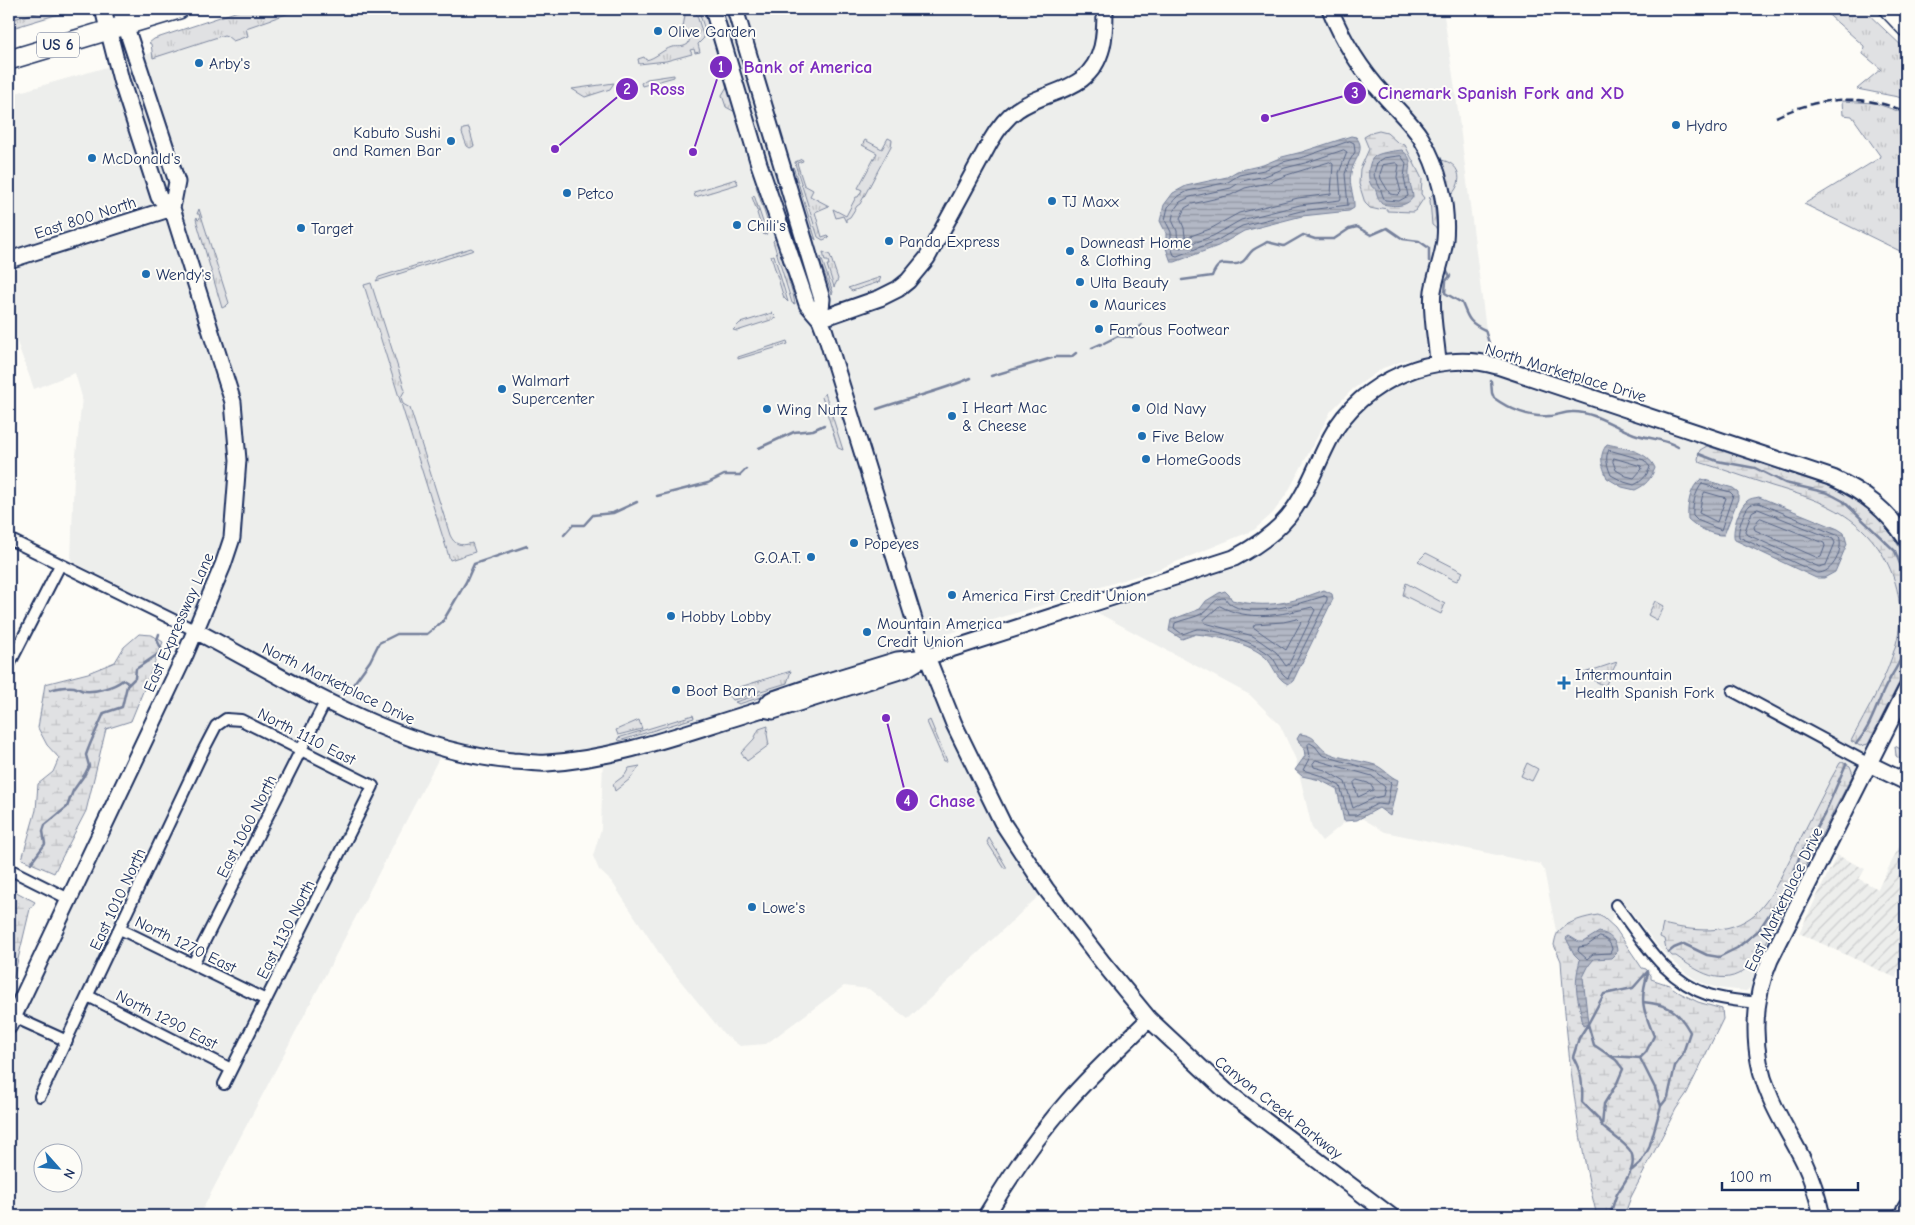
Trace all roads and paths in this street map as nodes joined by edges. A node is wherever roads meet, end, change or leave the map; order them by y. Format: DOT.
graph roads {
  1 [pos="103,9"];
  2 [pos="179,9"];
  3 [pos="713,9"];
  4 [pos="735,9"];
  5 [pos="1105,9"];
  6 [pos="1330,9"];
  7 [pos="1889,11"];
  8 [pos="118,22"];
  9 [pos="1906,27"];
  10 [pos="726,54"];
  11 [pos="9,60"];
  12 [pos="762,102"];
  13 [pos="172,208"];
  14 [pos="9,260"];
  15 [pos="820,319"];
  16 [pos="1438,363"];
  17 [pos="9,539"];
  18 [pos="1906,539"];
  19 [pos="60,565"];
  20 [pos="194,630"];
  21 [pos="927,656"];
  22 [pos="9,665"];
  23 [pos="1906,690"];
  24 [pos="1732,692"];
  25 [pos="326,700"];
  26 [pos="763,709"];
  27 [pos="226,719"];
  28 [pos="301,750"];
  29 [pos="1868,764"];
  30 [pos="1906,782"];
  31 [pos="373,786"];
  32 [pos="9,869"];
  33 [pos="69,899"];
  34 [pos="1616,905"];
  35 [pos="120,928"];
  36 [pos="193,964"];
  37 [pos="88,996"];
  38 [pos="266,1000"];
  39 [pos="1758,1003"];
  40 [pos="1150,1019"];
  41 [pos="11,1022"];
  42 [pos="67,1041"];
  43 [pos="232,1069"];
  44 [pos="224,1084"];
  45 [pos="40,1096"];
  46 [pos="1906,1208"];
  47 [pos="986,1216"];
  48 [pos="1392,1216"];
  49 [pos="1822,1216"];
  50 [pos="1902,1216"];
  1 -- 8 [label="street, East Expressway Lane"];
  2 -- 8 [label="highway, US 6"];
  3 -- 10 [label="street"];
  4 -- 12 [label="street"];
  5 -- 15 [label="street"];
  6 -- 16 [label="street"];
  7 -- 9 [label="highway"];
  8 -- 11 [label="highway, US 6"];
  8 -- 13 [label="street, East Expressway Lane"];
  8 -- 13 [label="street, East Expressway Lane"];
  10 -- 12 [label="street"];
  10 -- 15 [label="street"];
  12 -- 15 [label="street"];
  13 -- 14 [label="street, East 800 North"];
  13 -- 20 [label="street, East Expressway Lane"];
  15 -- 21 [label="street, Canyon Creek Parkway"];
  16 -- 18 [label="street, North Marketplace Drive"];
  16 -- 21 [label="street, North Marketplace Drive"];
  17 -- 19 [label="street, North Marketplace Drive"];
  19 -- 20 [label="street, North Marketplace Drive"];
  19 -- 22 [label="street"];
  20 -- 25 [label="street, North Marketplace Drive"];
  20 -- 33 [label="street, East Expressway Lane"];
  21 -- 26 [label="street, North Marketplace Drive"];
  21 -- 26 [label="street, North Marketplace Drive"];
  21 -- 40 [label="street, Canyon Creek Parkway"];
  23 -- 29 [label="street, East Marketplace Drive"];
  24 -- 29 [label="street"];
  25 -- 26 [label="street, North Marketplace Drive"];
  25 -- 28 [label="street, East 1060 North"];
  27 -- 28 [label="street, North 1110 East"];
  27 -- 35 [label="street, East 1010 North"];
  28 -- 31 [label="street, North 1110 East"];
  28 -- 36 [label="street, East 1060 North"];
  29 -- 30 [label="street"];
  29 -- 39 [label="street, East Marketplace Drive"];
  31 -- 38 [label="street, East 1130 North"];
  32 -- 33 [label="street"];
  33 -- 41 [label="street, East Expressway Lane"];
  34 -- 39 [label="street"];
  35 -- 36 [label="street, North 1270 East"];
  35 -- 37 [label="street, East 1010 North"];
  36 -- 38 [label="street, North 1270 East"];
  37 -- 42 [label="street, East 1010 North"];
  37 -- 43 [label="street, North 1290 East"];
  38 -- 43 [label="street, East 1130 North"];
  39 -- 49 [label="street, East Marketplace Drive"];
  40 -- 47 [label="street"];
  40 -- 48 [label="street, Canyon Creek Parkway"];
  41 -- 42 [label="street"];
  42 -- 45 [label="street, East 1010 North"];
  43 -- 44 [label="street, East 1130 North"];
  46 -- 50 [label="street"];
}
